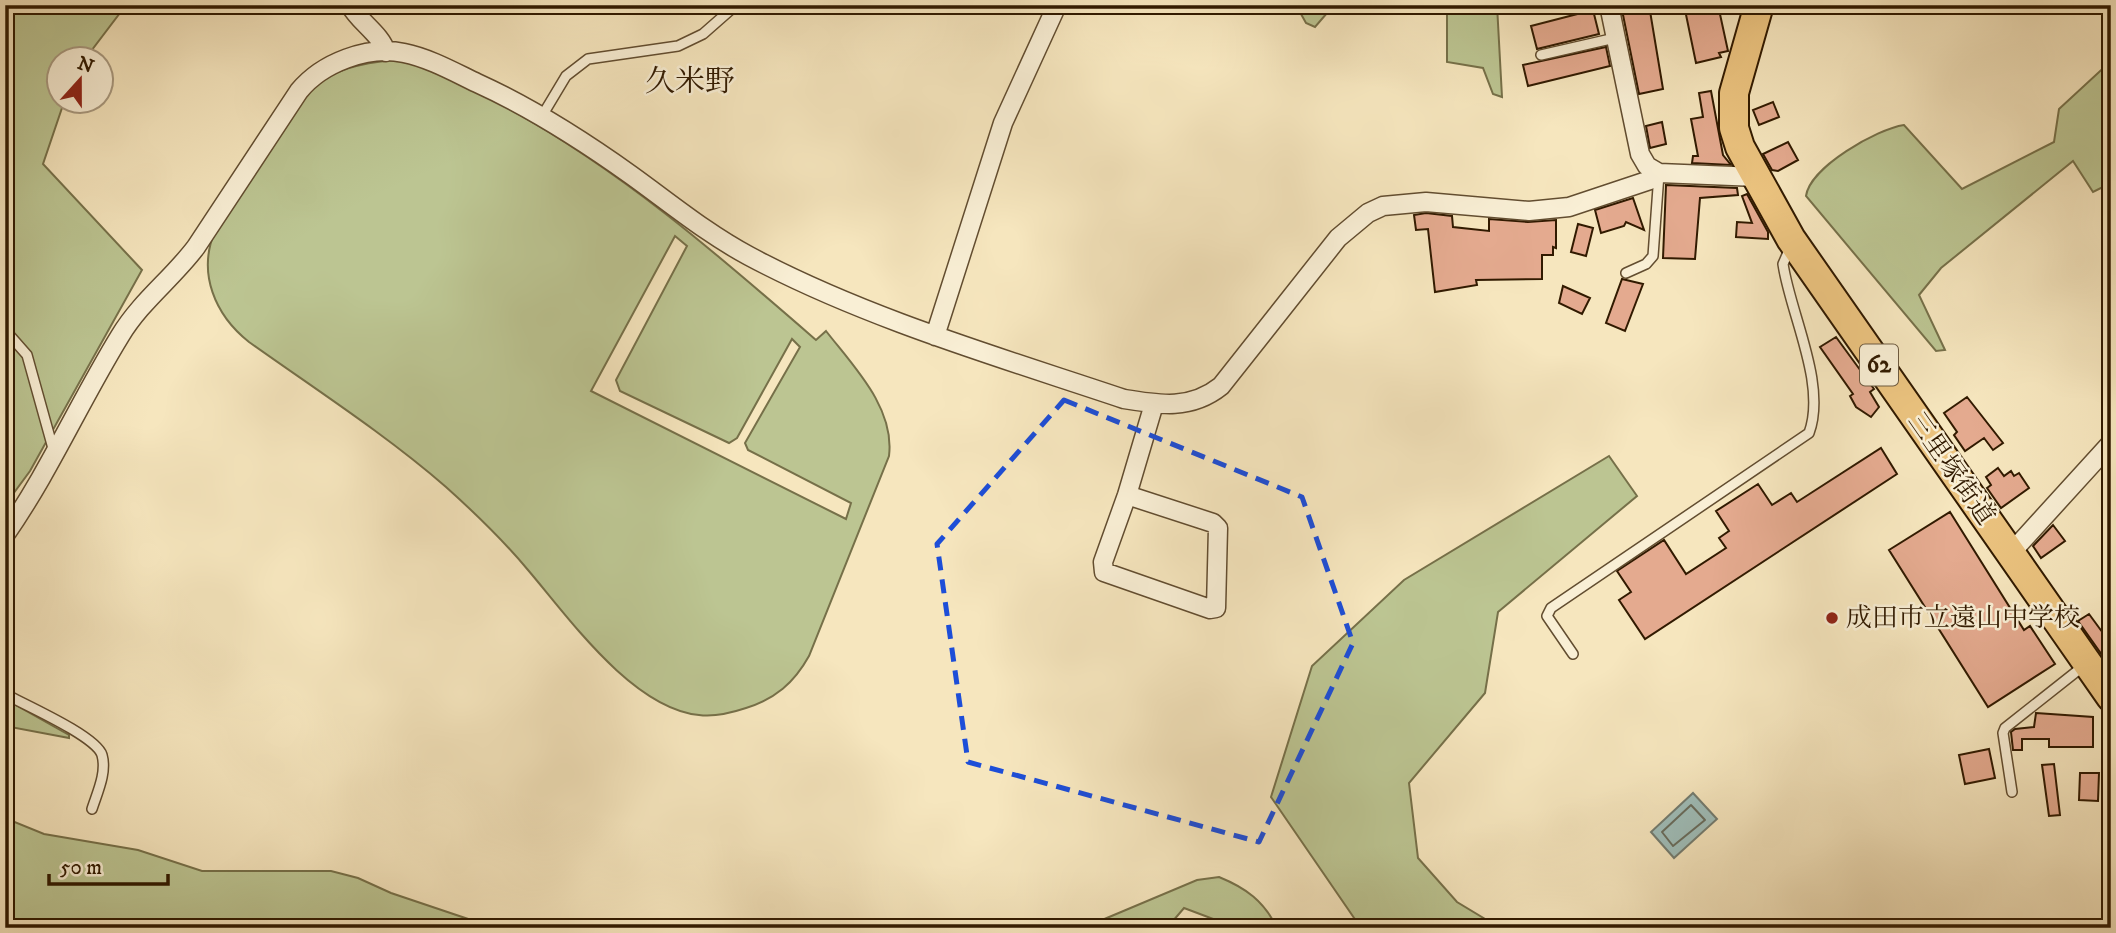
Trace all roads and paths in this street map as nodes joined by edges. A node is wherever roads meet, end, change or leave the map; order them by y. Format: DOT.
graph roads {
  1 [pos="349,5"];
  2 [pos="736,5"];
  3 [pos="1057,5"];
  4 [pos="1609,5"];
  5 [pos="1759,5"];
  6 [pos="1615,38"];
  7 [pos="386,52"];
  8 [pos="1541,55"];
  9 [pos="542,116"];
  10 [pos="1659,173"];
  11 [pos="1757,177"];
  12 [pos="1791,239"];
  13 [pos="1626,273"];
  14 [pos="5,330"];
  15 [pos="935,336"];
  16 [pos="1154,404"];
  17 [pos="2111,443"];
  18 [pos="54,453"];
  19 [pos="1127,495"];
  20 [pos="5,535"];
  21 [pos="2010,554"];
  22 [pos="1573,654"];
  23 [pos="2087,663"];
  24 [pos="5,694"];
  25 [pos="2111,697"];
  26 [pos="2012,792"];
  27 [pos="92,809"];
  1 -- 7 [label="street"];
  2 -- 9 [label="lane"];
  3 -- 15 [label="street"];
  4 -- 6 [label="street"];
  5 -- 11 [label="main road, 三里塚街道 / 62"];
  6 -- 8 [label="lane"];
  6 -- 10 [label="street"];
  7 -- 9 [label="street"];
  7 -- 18 [label="street"];
  9 -- 15 [label="street"];
  10 -- 11 [label="street"];
  10 -- 13 [label="lane"];
  10 -- 16 [label="street"];
  11 -- 12 [label="main road, 三里塚街道 / 62"];
  12 -- 21 [label="main road, 三里塚街道 / 62"];
  12 -- 22 [label="lane"];
  14 -- 18 [label="lane"];
  15 -- 16 [label="street"];
  16 -- 19 [label="street"];
  17 -- 21 [label="street"];
  18 -- 20 [label="street"];
  19 -- 19 [label="street"];
  21 -- 23 [label="main road, 三里塚街道 / 62"];
  23 -- 25 [label="main road, 三里塚街道 / 62"];
  23 -- 26 [label="lane"];
  24 -- 27 [label="lane"];
}
